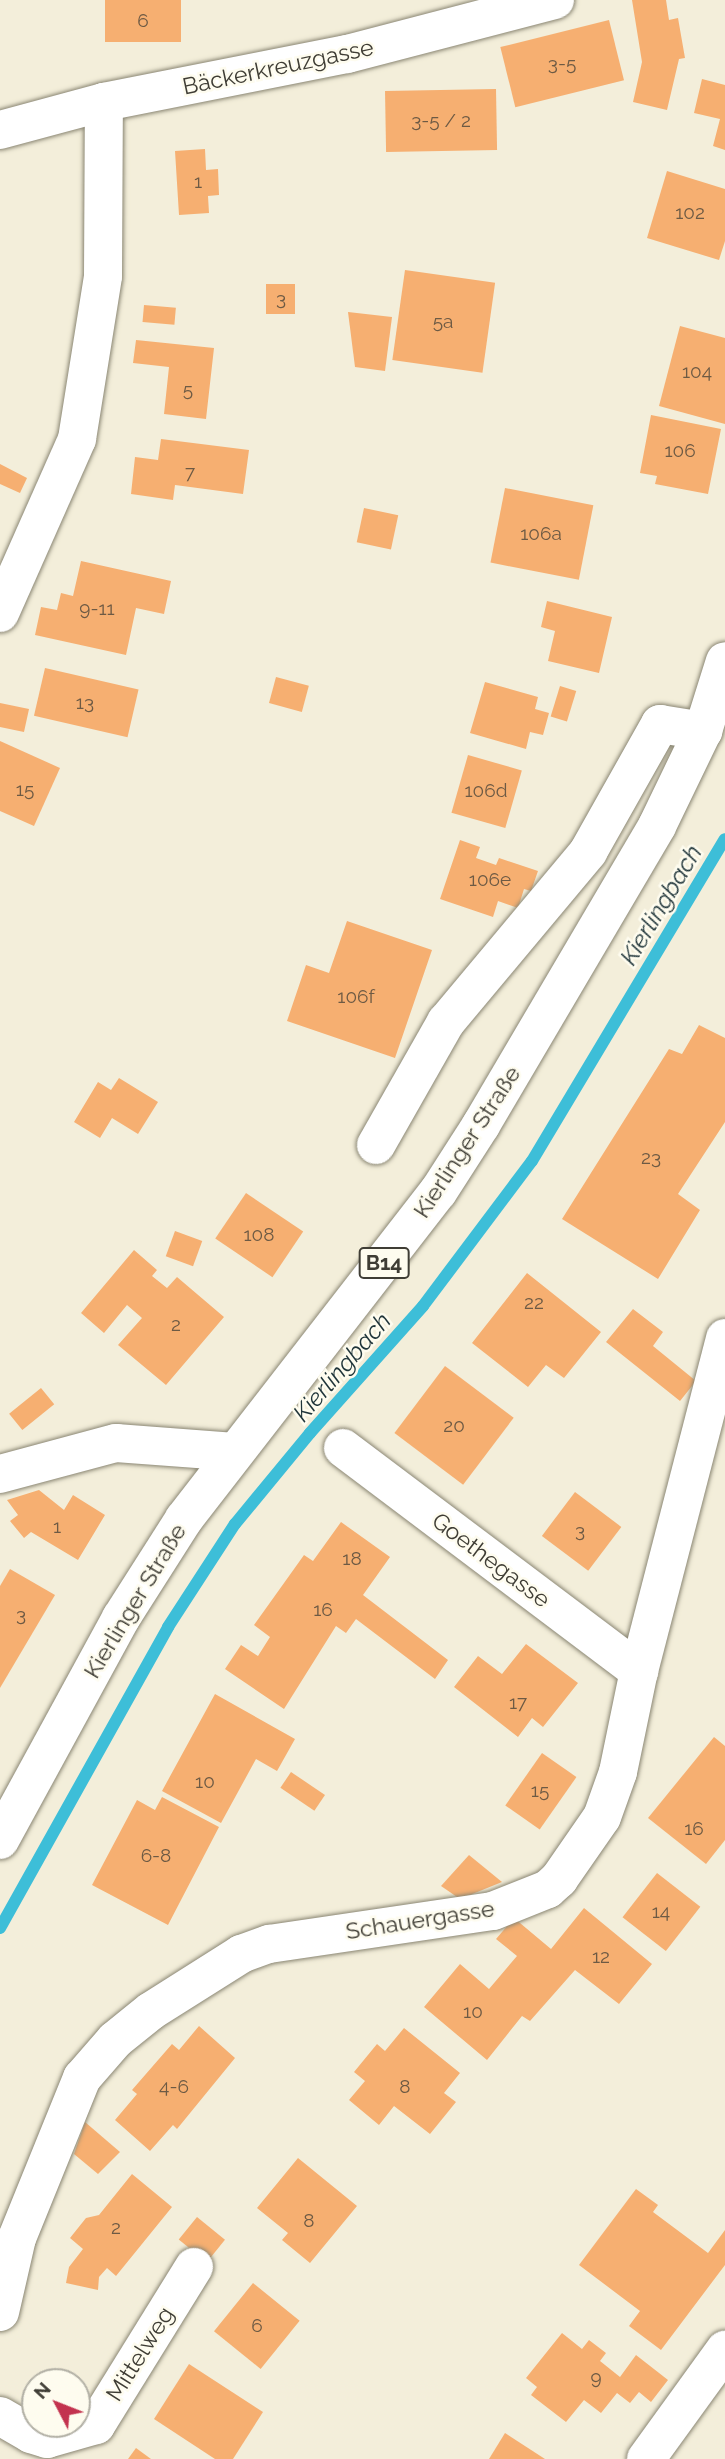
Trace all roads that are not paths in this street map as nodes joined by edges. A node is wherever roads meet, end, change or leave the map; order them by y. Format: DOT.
graph roads {
  1 [pos="555,0"];
  2 [pos="104,102"];
  3 [pos="0,130"];
  4 [pos="0,613"];
  5 [pos="725,661"];
  6 [pos="703,731"];
  7 [pos="376,1145"];
  8 [pos="725,1338"];
  9 [pos="343,1448"];
  10 [pos="235,1452"];
  11 [pos="0,1474"];
  12 [pos="639,1671"];
  13 [pos="0,1840"];
  14 [pos="194,2267"];
  15 [pos="0,2312"];
  16 [pos="725,2350"];
  17 [pos="0,2416"];
  18 [pos="646,2459"];
  1 -- 2 [label="street, Bäckerkreuzgasse"];
  2 -- 3 [label="street, Bäckerkreuzgasse"];
  2 -- 4 [label="street"];
  5 -- 6 [label="street, Kierlinger Straße / B14"];
  6 -- 7 [label="street"];
  6 -- 10 [label="street, Kierlinger Straße / B14"];
  8 -- 12 [label="street, Schauergasse"];
  9 -- 12 [label="street, Goethegasse"];
  10 -- 11 [label="street"];
  10 -- 13 [label="street, Kierlinger Straße / B14"];
  12 -- 15 [label="street, Schauergasse"];
  14 -- 17 [label="street, Mittelweg"];
  16 -- 18 [label="street"];
}
